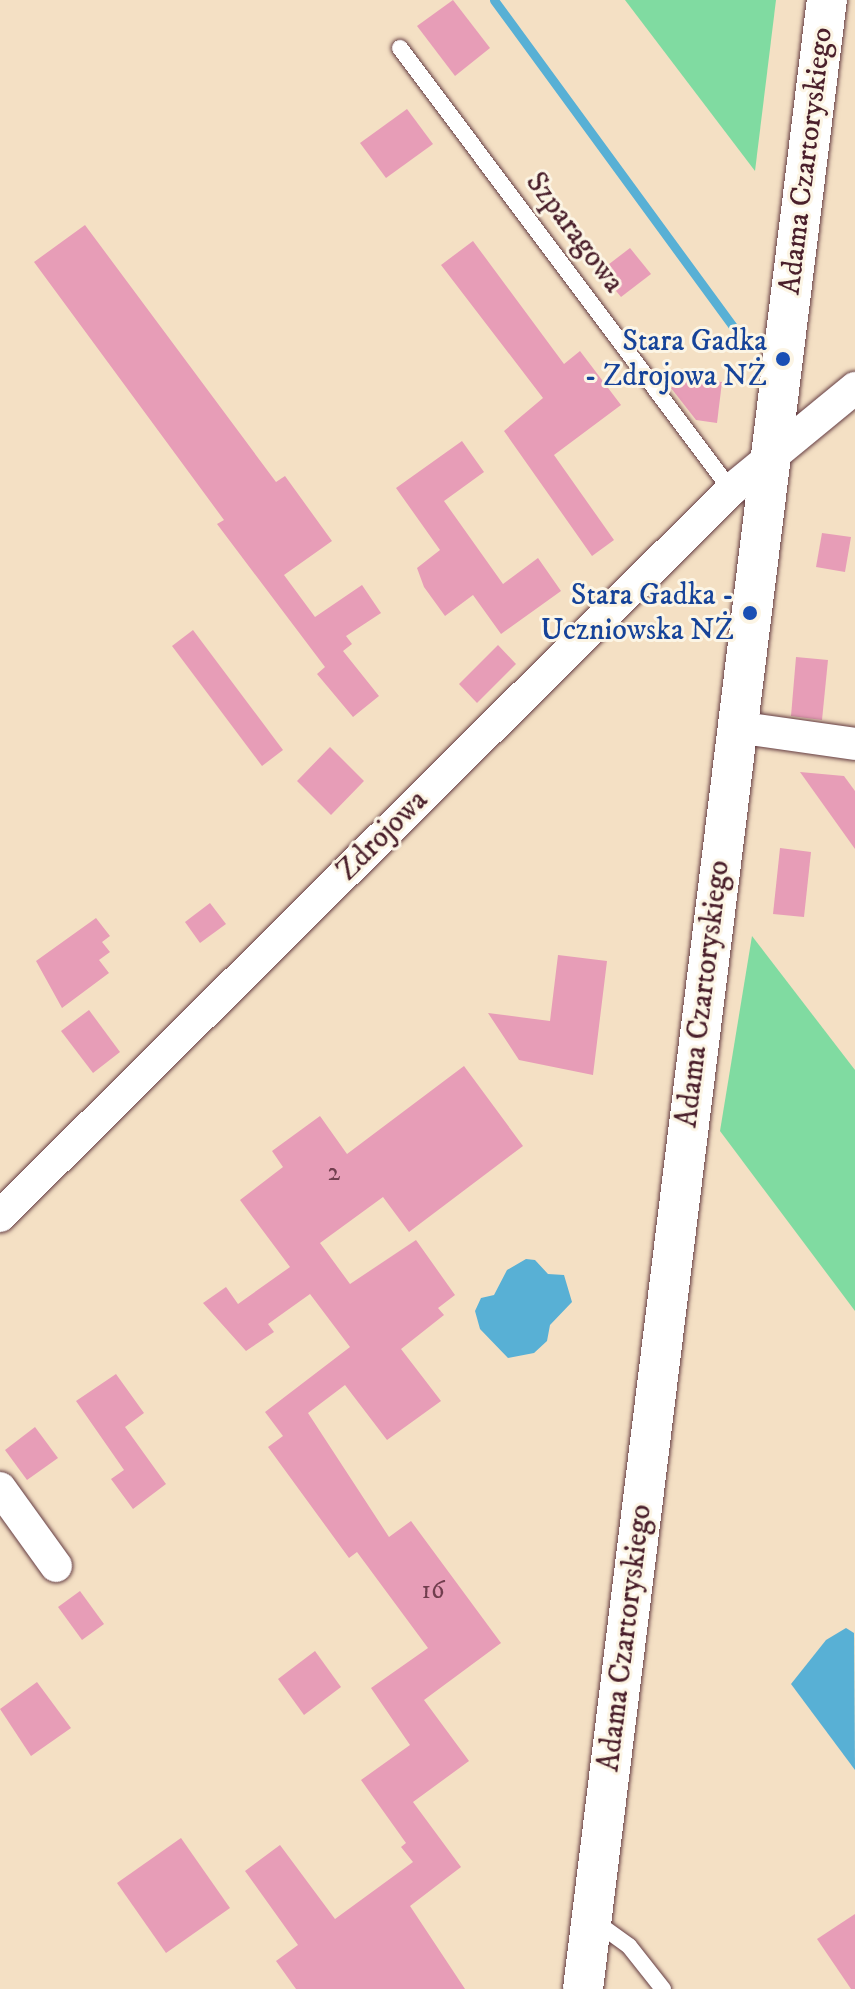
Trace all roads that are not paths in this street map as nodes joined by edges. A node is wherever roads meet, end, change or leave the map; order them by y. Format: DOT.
graph roads {
  1 [pos="827,0"];
  2 [pos="400,48"];
  3 [pos="855,388"];
  4 [pos="770,463"];
  5 [pos="731,490"];
  6 [pos="736,727"];
  7 [pos="855,744"];
  8 [pos="0,1216"];
  9 [pos="0,1488"];
  10 [pos="56,1566"];
  11 [pos="591,1919"];
  12 [pos="583,1989"];
  13 [pos="663,1989"];
  1 -- 4 [label="street, Adama Czartoryskiego"];
  2 -- 5 [label="lane, Szparagowa"];
  3 -- 4 [label="street, Zdrojowa"];
  4 -- 5 [label="street, Zdrojowa"];
  4 -- 6 [label="street, Adama Czartoryskiego"];
  5 -- 8 [label="street, Zdrojowa"];
  6 -- 7 [label="street"];
  6 -- 11 [label="street, Adama Czartoryskiego"];
  9 -- 10 [label="street"];
  11 -- 12 [label="street, Adama Czartoryskiego"];
  11 -- 13 [label="lane"];
}
